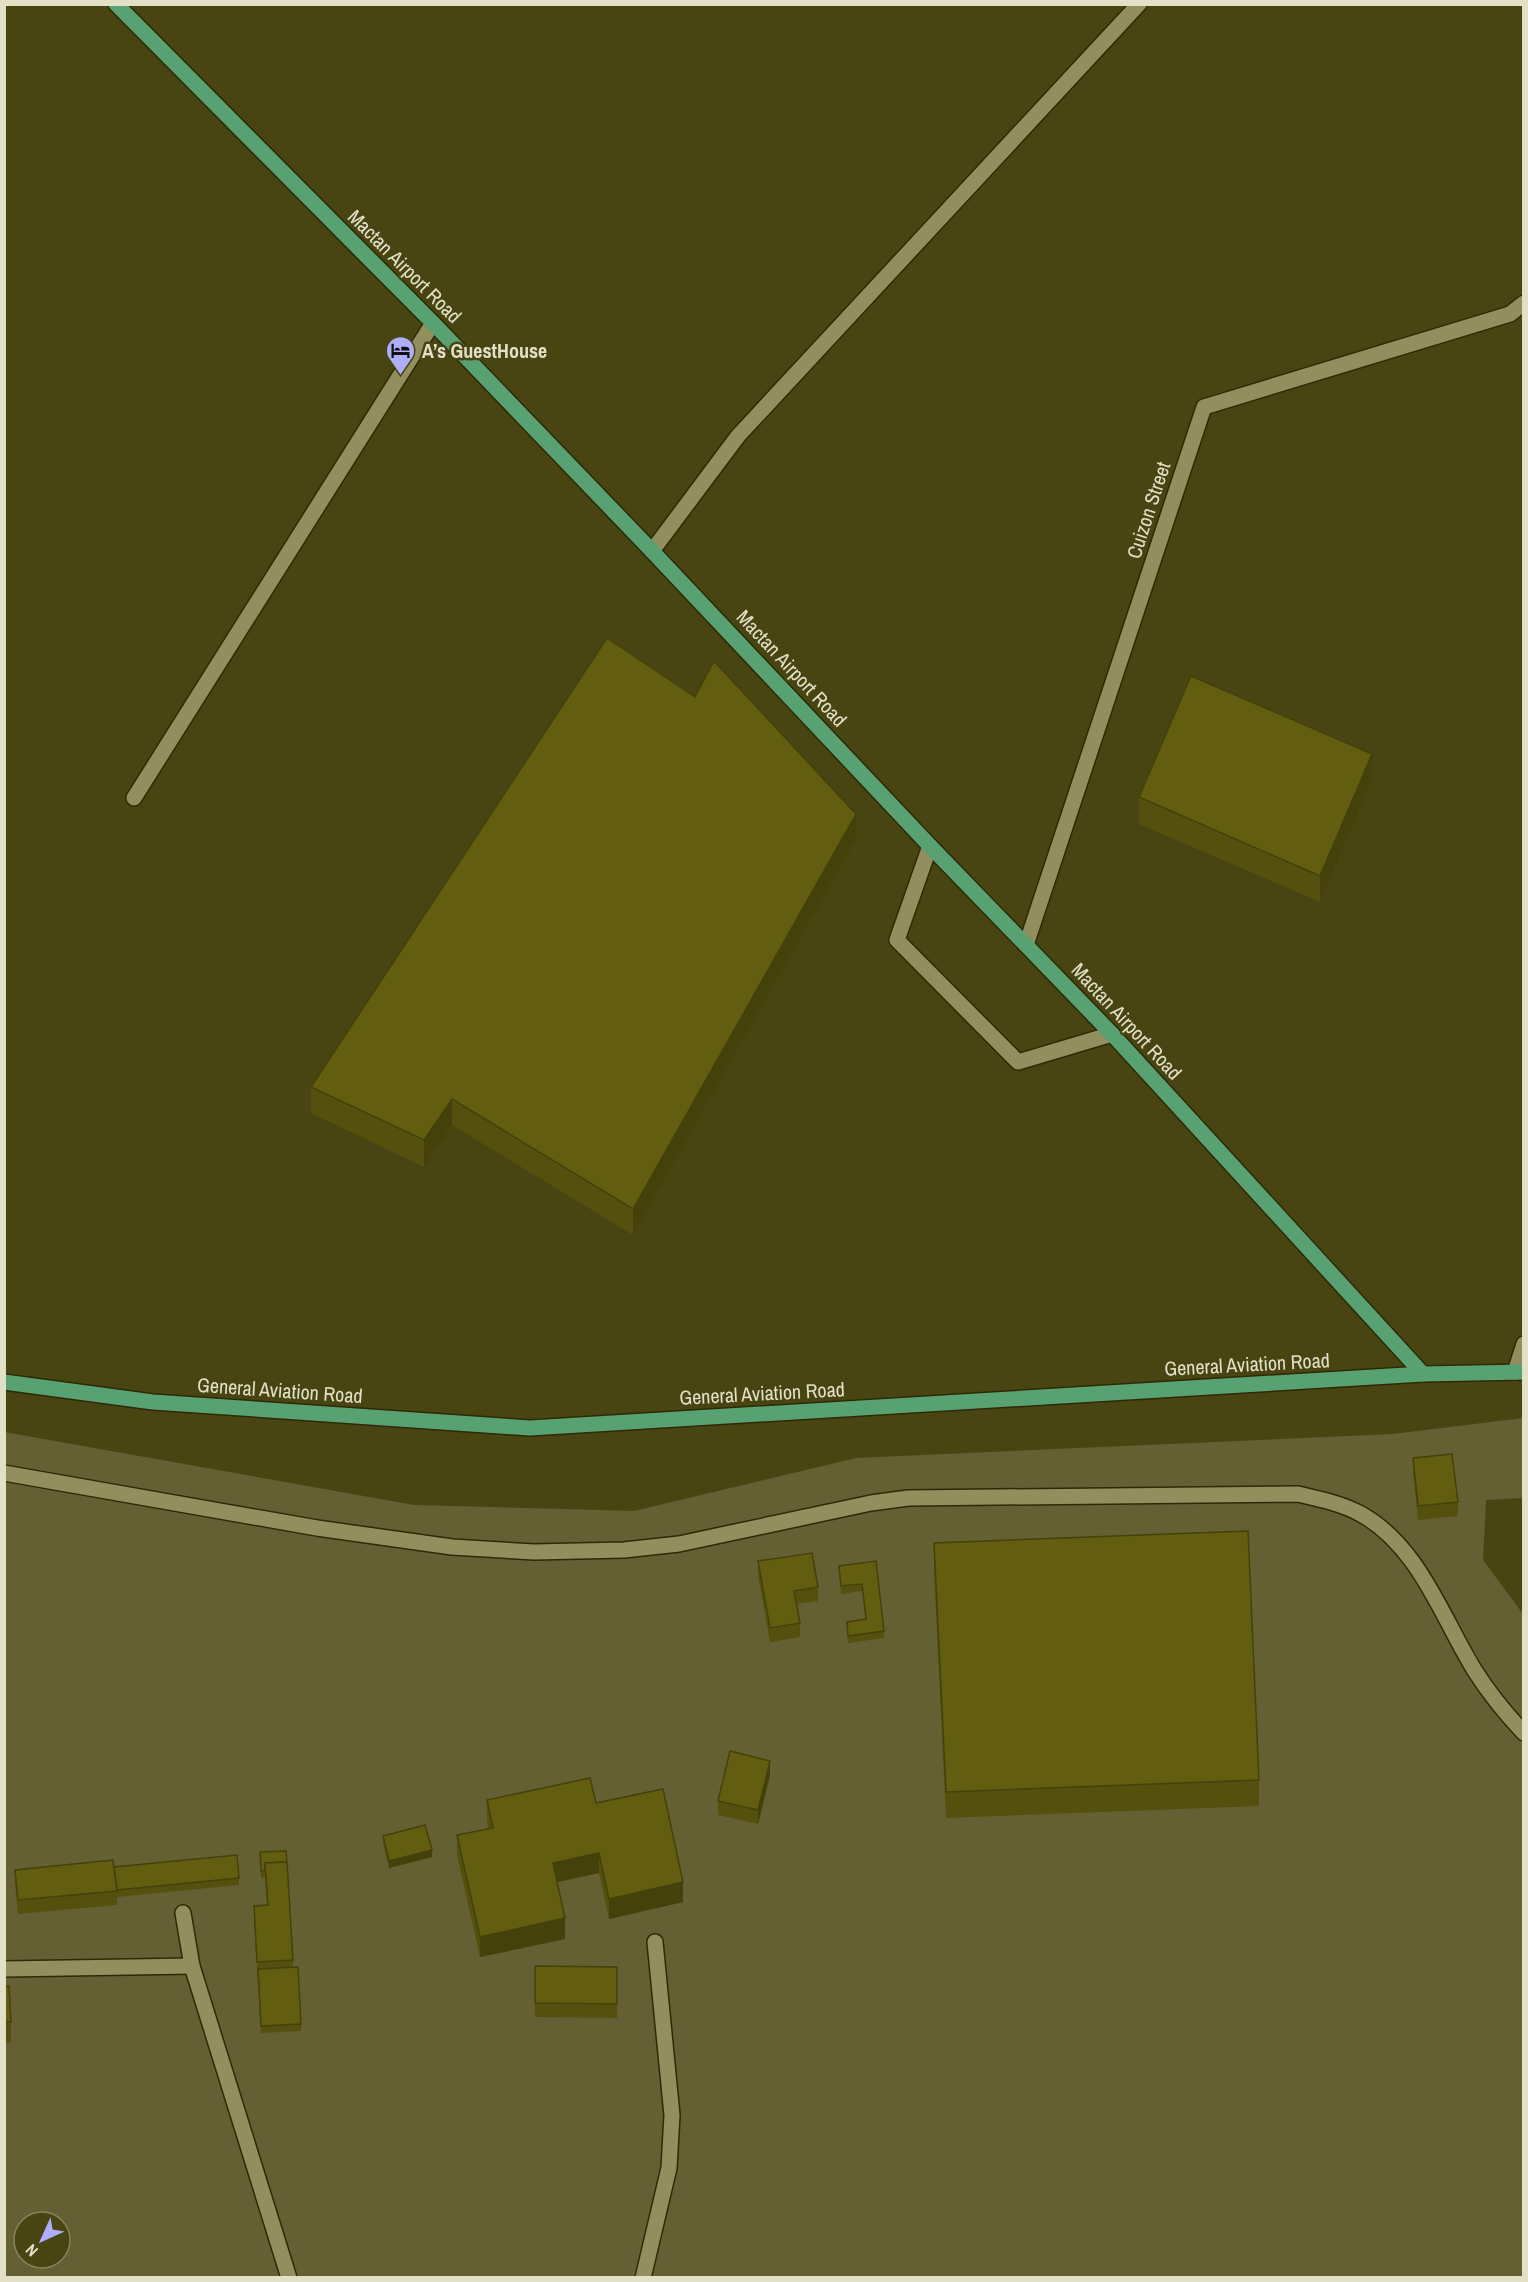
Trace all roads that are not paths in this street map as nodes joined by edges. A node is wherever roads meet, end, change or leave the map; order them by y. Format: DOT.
graph roads {
  1 [pos="116,4"];
  2 [pos="1139,4"];
  3 [pos="1524,303"];
  4 [pos="433,323"];
  5 [pos="652,551"];
  6 [pos="134,798"];
  7 [pos="930,846"];
  8 [pos="1026,945"];
  9 [pos="1112,1034"];
  10 [pos="1524,1344"];
  11 [pos="1520,1372"];
  12 [pos="1423,1374"];
  13 [pos="4,1382"];
  14 [pos="4,1473"];
  15 [pos="1524,1733"];
  16 [pos="183,1913"];
  17 [pos="655,1942"];
  18 [pos="192,1966"];
  19 [pos="4,1970"];
  20 [pos="288,2277"];
  21 [pos="643,2277"];
  1 -- 4 [label="main road, Mactan Airport Road"];
  2 -- 5 [label="street"];
  3 -- 8 [label="street, Cuizon Street"];
  4 -- 5 [label="main road, Mactan Airport Road"];
  4 -- 6 [label="street"];
  5 -- 7 [label="main road, Mactan Airport Road"];
  7 -- 8 [label="main road, Mactan Airport Road"];
  7 -- 9 [label="street"];
  8 -- 9 [label="main road, Mactan Airport Road"];
  9 -- 12 [label="main road, Mactan Airport Road"];
  10 -- 11 [label="street"];
  11 -- 12 [label="main road, General Aviation Road"];
  12 -- 13 [label="main road, General Aviation Road"];
  14 -- 15 [label="street"];
  16 -- 18 [label="street"];
  17 -- 21 [label="street"];
  18 -- 19 [label="street"];
  18 -- 20 [label="street"];
}
